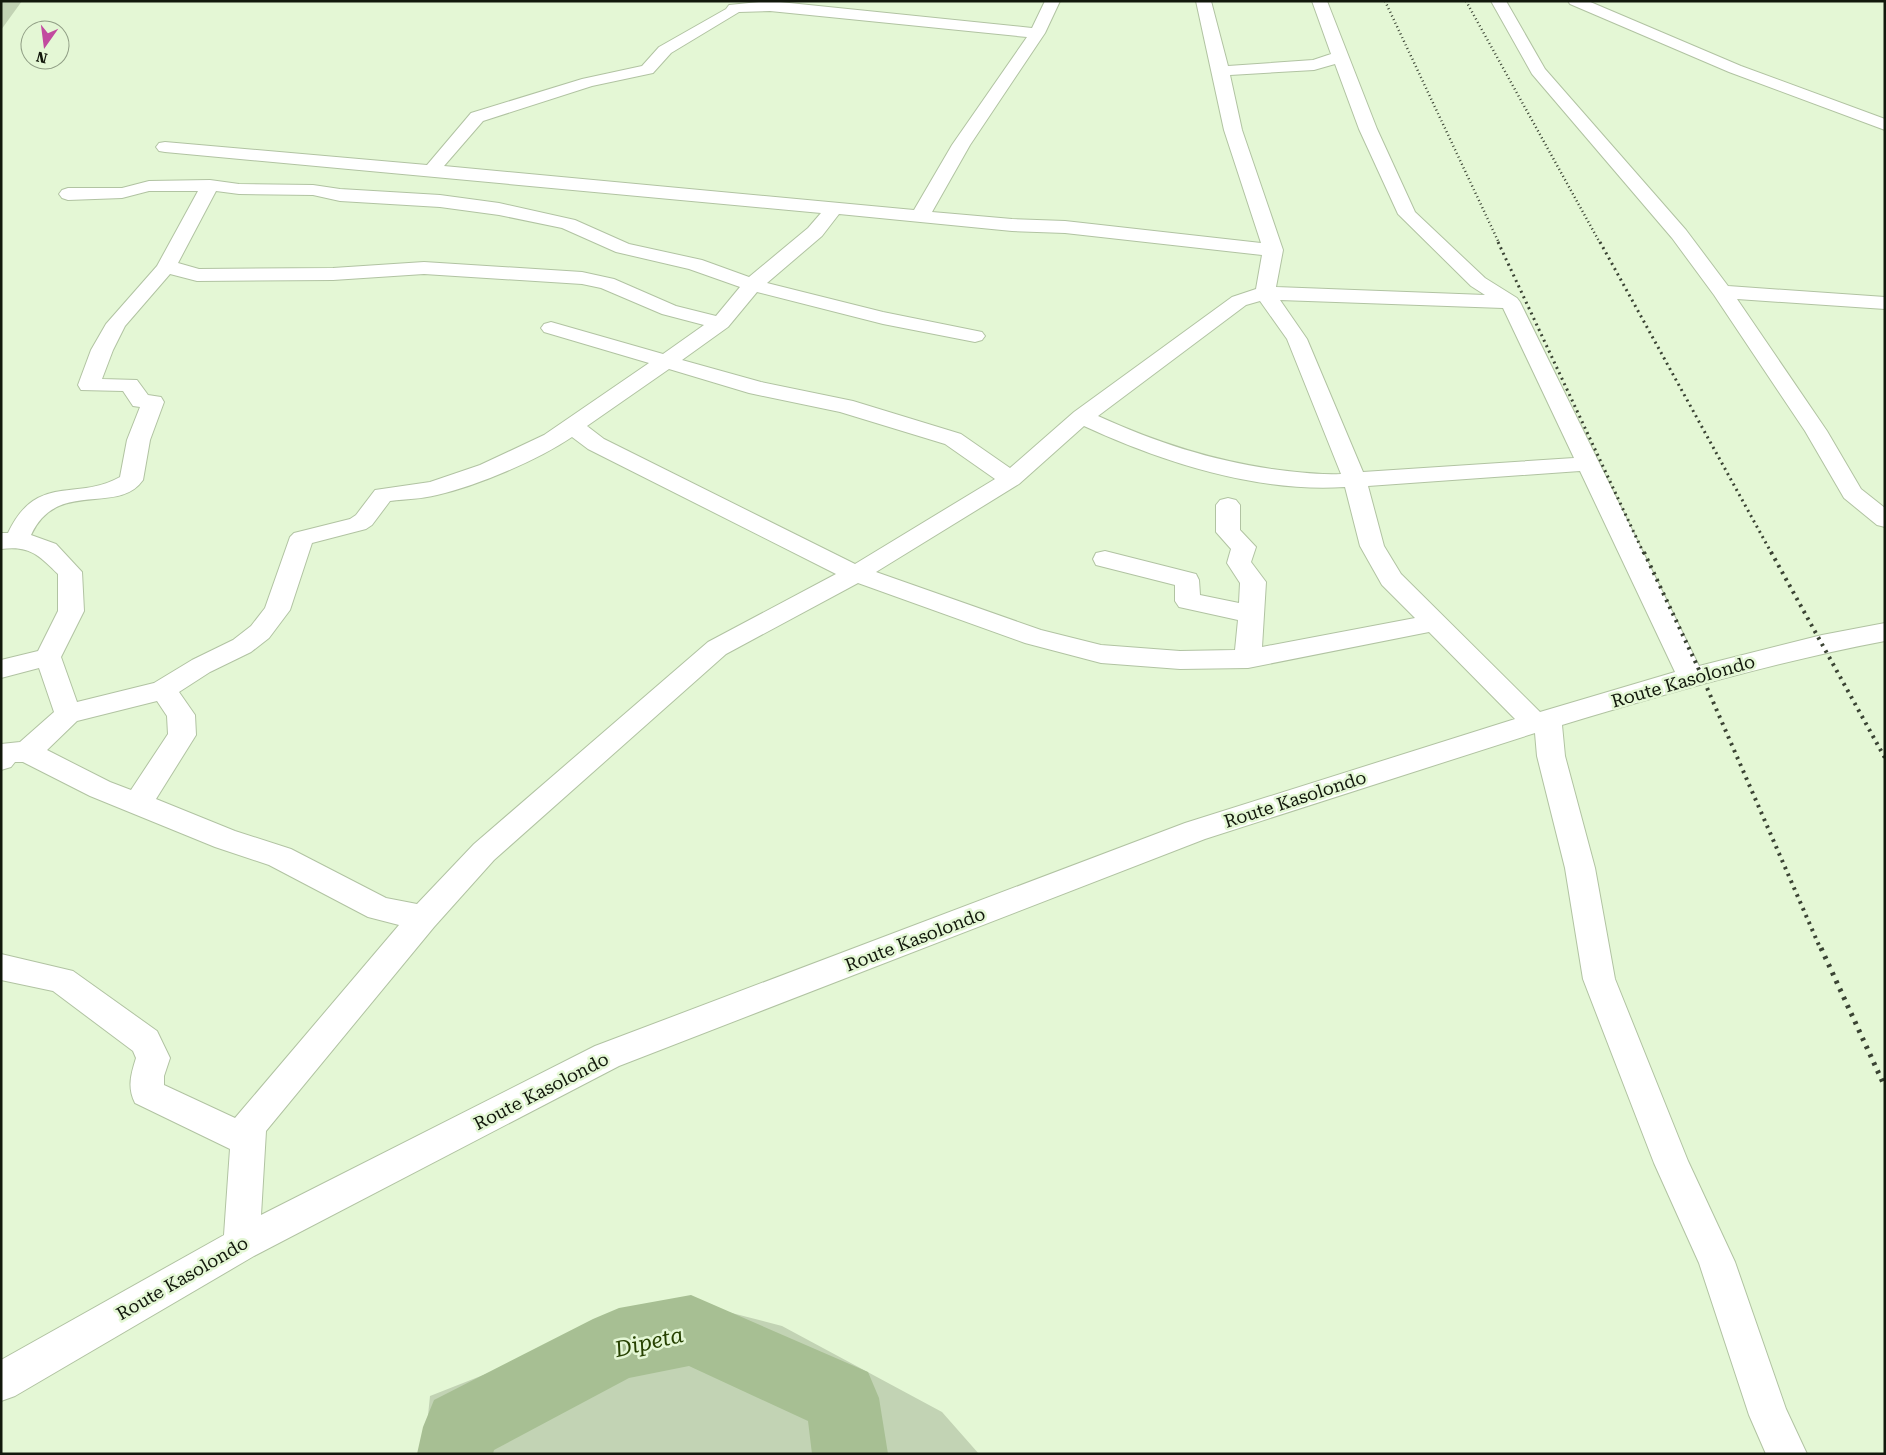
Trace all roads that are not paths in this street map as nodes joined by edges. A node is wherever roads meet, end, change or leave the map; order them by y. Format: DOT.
graph roads {
  1 [pos="1053,1"];
  2 [pos="1203,1"];
  3 [pos="1319,1"];
  4 [pos="1498,1"];
  5 [pos="1575,1"];
  6 [pos="1037,32"];
  7 [pos="1340,57"];
  8 [pos="1221,71"];
  9 [pos="1885,125"];
  10 [pos="165,147"];
  11 [pos="431,171"];
  12 [pos="210,185"];
  13 [pos="68,194"];
  14 [pos="834,208"];
  15 [pos="920,216"];
  16 [pos="1273,250"];
  17 [pos="164,268"];
  18 [pos="752,285"];
  19 [pos="1722,292"];
  20 [pos="1265,294"];
  21 [pos="1510,302"];
  22 [pos="1885,303"];
  23 [pos="722,323"];
  24 [pos="551,328"];
  25 [pos="975,336"];
  26 [pos="666,360"];
  27 [pos="1082,417"];
  28 [pos="572,426"];
  29 [pos="1589,464"];
  30 [pos="1354,478"];
  31 [pos="1011,479"];
  32 [pos="1228,505"];
  33 [pos="1885,520"];
  34 [pos="9,540"];
  35 [pos="1105,559"];
  36 [pos="856,574"];
  37 [pos="1251,614"];
  38 [pos="1434,623"];
  39 [pos="1885,632"];
  40 [pos="48,657"];
  41 [pos="1248,659"];
  42 [pos="1,669"];
  43 [pos="1691,677"];
  44 [pos="163,690"];
  45 [pos="68,714"];
  46 [pos="1541,721"];
  47 [pos="14,756"];
  48 [pos="137,804"];
  49 [pos="422,918"];
  50 [pos="1,967"];
  51 [pos="248,1141"];
  52 [pos="241,1244"];
  53 [pos="1,1382"];
  54 [pos="1787,1454"];
  1 -- 6 [label="street"];
  2 -- 8 [label="street"];
  3 -- 7 [label="street"];
  4 -- 19 [label="street"];
  5 -- 9 [label="street"];
  6 -- 11 [label="street"];
  6 -- 15 [label="street"];
  7 -- 8 [label="street"];
  7 -- 21 [label="street"];
  8 -- 16 [label="street"];
  10 -- 11 [label="street"];
  11 -- 14 [label="street"];
  12 -- 13 [label="street"];
  12 -- 17 [label="street"];
  12 -- 18 [label="street"];
  14 -- 15 [label="street"];
  14 -- 18 [label="street"];
  15 -- 16 [label="street"];
  16 -- 20 [label="street"];
  17 -- 23 [label="street"];
  17 -- 34 [label="street"];
  18 -- 23 [label="street"];
  18 -- 25 [label="street"];
  19 -- 22 [label="street"];
  19 -- 33 [label="street"];
  20 -- 21 [label="street"];
  20 -- 27 [label="street"];
  20 -- 30 [label="street"];
  21 -- 29 [label="street"];
  23 -- 26 [label="street"];
  24 -- 26 [label="street"];
  26 -- 28 [label="street"];
  26 -- 31 [label="street"];
  27 -- 30 [label="street"];
  27 -- 31 [label="street"];
  28 -- 36 [label="street"];
  28 -- 44 [label="street"];
  29 -- 30 [label="street"];
  29 -- 43 [label="street"];
  30 -- 38 [label="street"];
  31 -- 36 [label="street"];
  32 -- 37 [label="street"];
  34 -- 40 [label="street"];
  35 -- 37 [label="street"];
  36 -- 41 [label="street"];
  36 -- 49 [label="street"];
  37 -- 41 [label="street"];
  38 -- 41 [label="street"];
  38 -- 46 [label="street"];
  39 -- 43 [label="street, Route Kasolondo"];
  40 -- 42 [label="street"];
  40 -- 45 [label="street"];
  43 -- 46 [label="street, Route Kasolondo"];
  44 -- 45 [label="street"];
  44 -- 48 [label="street"];
  45 -- 47 [label="street"];
  46 -- 52 [label="street, Route Kasolondo"];
  46 -- 54 [label="street"];
  47 -- 48 [label="street"];
  48 -- 49 [label="street"];
  49 -- 51 [label="street"];
  50 -- 51 [label="street"];
  51 -- 52 [label="street"];
  52 -- 53 [label="street, Route Kasolondo"];
}
